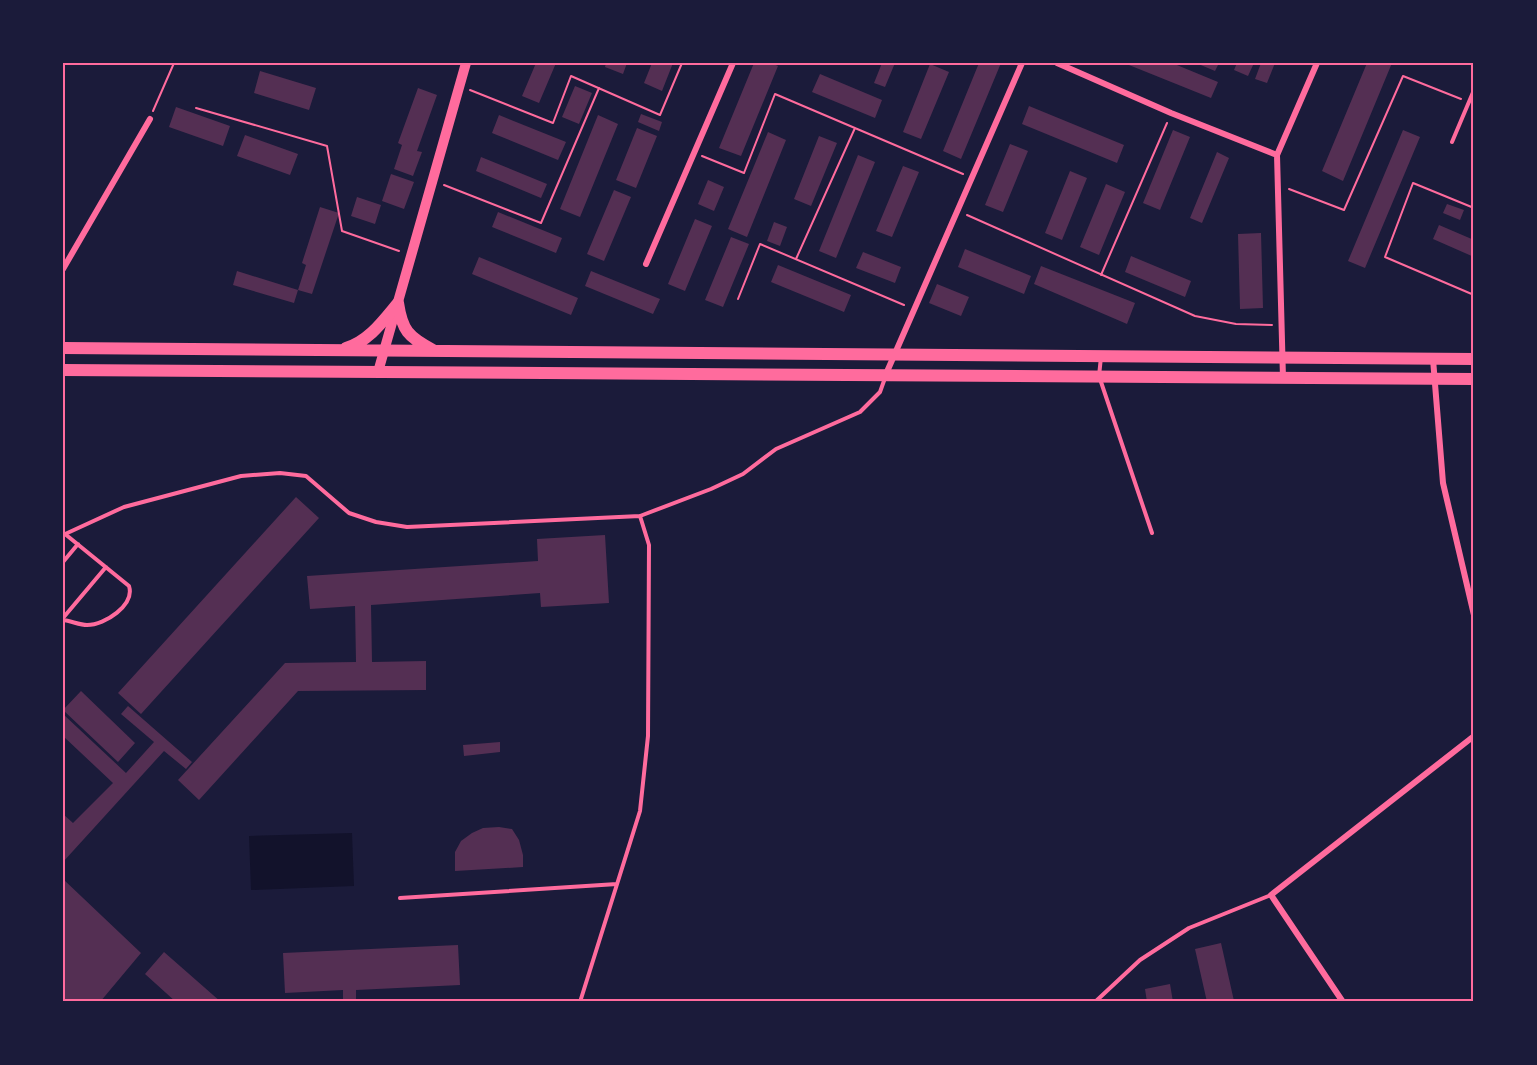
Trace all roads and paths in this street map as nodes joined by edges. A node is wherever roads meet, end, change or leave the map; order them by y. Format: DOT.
graph roads {
  1 [pos="174,63"];
  2 [pos="466,63"];
  3 [pos="682,63"];
  4 [pos="733,63"];
  5 [pos="1022,63"];
  6 [pos="1057,63"];
  7 [pos="1317,63"];
  8 [pos="459,86"];
  9 [pos="598,88"];
  10 [pos="1474,90"];
  11 [pos="1469,102"];
  12 [pos="196,108"];
  13 [pos="1171,113"];
  14 [pos="150,119"];
  15 [pos="855,128"];
  16 [pos="1452,142"];
  17 [pos="694,153"];
  18 [pos="1277,154"];
  19 [pos="972,178"];
  20 [pos="433,180"];
  21 [pos="1278,184"];
  22 [pos="1474,208"];
  23 [pos="958,211"];
  24 [pos="399,251"];
  25 [pos="796,259"];
  26 [pos="646,264"];
  27 [pos="63,269"];
  28 [pos="1101,275"];
  29 [pos="1474,295"];
  30 [pos="738,299"];
  31 [pos="398,303"];
  32 [pos="914,310"];
  33 [pos="1281,325"];
  34 [pos="63,348"];
  35 [pos="338,351"];
  36 [pos="384,351"];
  37 [pos="437,352"];
  38 [pos="894,356"];
  39 [pos="1101,356"];
  40 [pos="1282,356"];
  41 [pos="1433,359"];
  42 [pos="1474,359"];
  43 [pos="63,370"];
  44 [pos="378,372"];
  45 [pos="886,374"];
  46 [pos="1099,376"];
  47 [pos="1283,378"];
  48 [pos="1435,378"];
  49 [pos="1474,379"];
  50 [pos="640,516"];
  51 [pos="1152,533"];
  52 [pos="64,534"];
  53 [pos="78,544"];
  54 [pos="63,562"];
  55 [pos="106,567"];
  56 [pos="1474,615"];
  57 [pos="63,619"];
  58 [pos="1474,736"];
  59 [pos="617,884"];
  60 [pos="1271,895"];
  61 [pos="400,898"];
  62 [pos="580,1002"];
  63 [pos="1095,1002"];
  64 [pos="1343,1002"];
  1 -- 14 [label="path"];
  2 -- 8 [label="main road"];
  3 -- 9 [label="path"];
  4 -- 17 [label="street"];
  5 -- 19 [label="street"];
  6 -- 13 [label="street"];
  7 -- 18 [label="street"];
  8 -- 9 [label="path"];
  8 -- 20 [label="main road"];
  9 -- 20 [label="path"];
  10 -- 11 [label="lane"];
  11 -- 16 [label="lane"];
  11 -- 21 [label="path"];
  12 -- 24 [label="path"];
  13 -- 18 [label="street"];
  13 -- 28 [label="path"];
  14 -- 27 [label="street"];
  15 -- 17 [label="path"];
  15 -- 19 [label="path"];
  15 -- 25 [label="path"];
  17 -- 26 [label="street"];
  18 -- 21 [label="street"];
  19 -- 23 [label="street"];
  20 -- 31 [label="main road"];
  21 -- 33 [label="street"];
  22 -- 29 [label="path"];
  23 -- 28 [label="path"];
  23 -- 32 [label="street"];
  25 -- 30 [label="path"];
  25 -- 32 [label="path"];
  28 -- 33 [label="path"];
  31 -- 35 [label="main road"];
  31 -- 36 [label="main road"];
  31 -- 37 [label="main road"];
  32 -- 38 [label="street"];
  33 -- 40 [label="street"];
  34 -- 35 [label="main road"];
  35 -- 36 [label="main road"];
  36 -- 37 [label="main road"];
  36 -- 44 [label="main road"];
  37 -- 38 [label="main road"];
  38 -- 39 [label="main road"];
  38 -- 45 [label="street"];
  39 -- 40 [label="main road"];
  39 -- 46 [label="lane"];
  40 -- 41 [label="main road"];
  40 -- 47 [label="street"];
  41 -- 42 [label="main road"];
  41 -- 48 [label="street"];
  43 -- 44 [label="main road"];
  44 -- 45 [label="main road"];
  45 -- 46 [label="main road"];
  45 -- 50 [label="lane"];
  46 -- 47 [label="main road"];
  46 -- 51 [label="lane"];
  47 -- 48 [label="main road"];
  48 -- 49 [label="main road"];
  48 -- 56 [label="street"];
  50 -- 52 [label="lane"];
  50 -- 59 [label="lane"];
  52 -- 53 [label="lane"];
  53 -- 54 [label="lane"];
  53 -- 55 [label="lane"];
  55 -- 57 [label="lane"];
  55 -- 57 [label="lane"];
  58 -- 60 [label="street"];
  59 -- 61 [label="lane"];
  59 -- 62 [label="lane"];
  60 -- 63 [label="lane"];
  60 -- 64 [label="street"];
}
